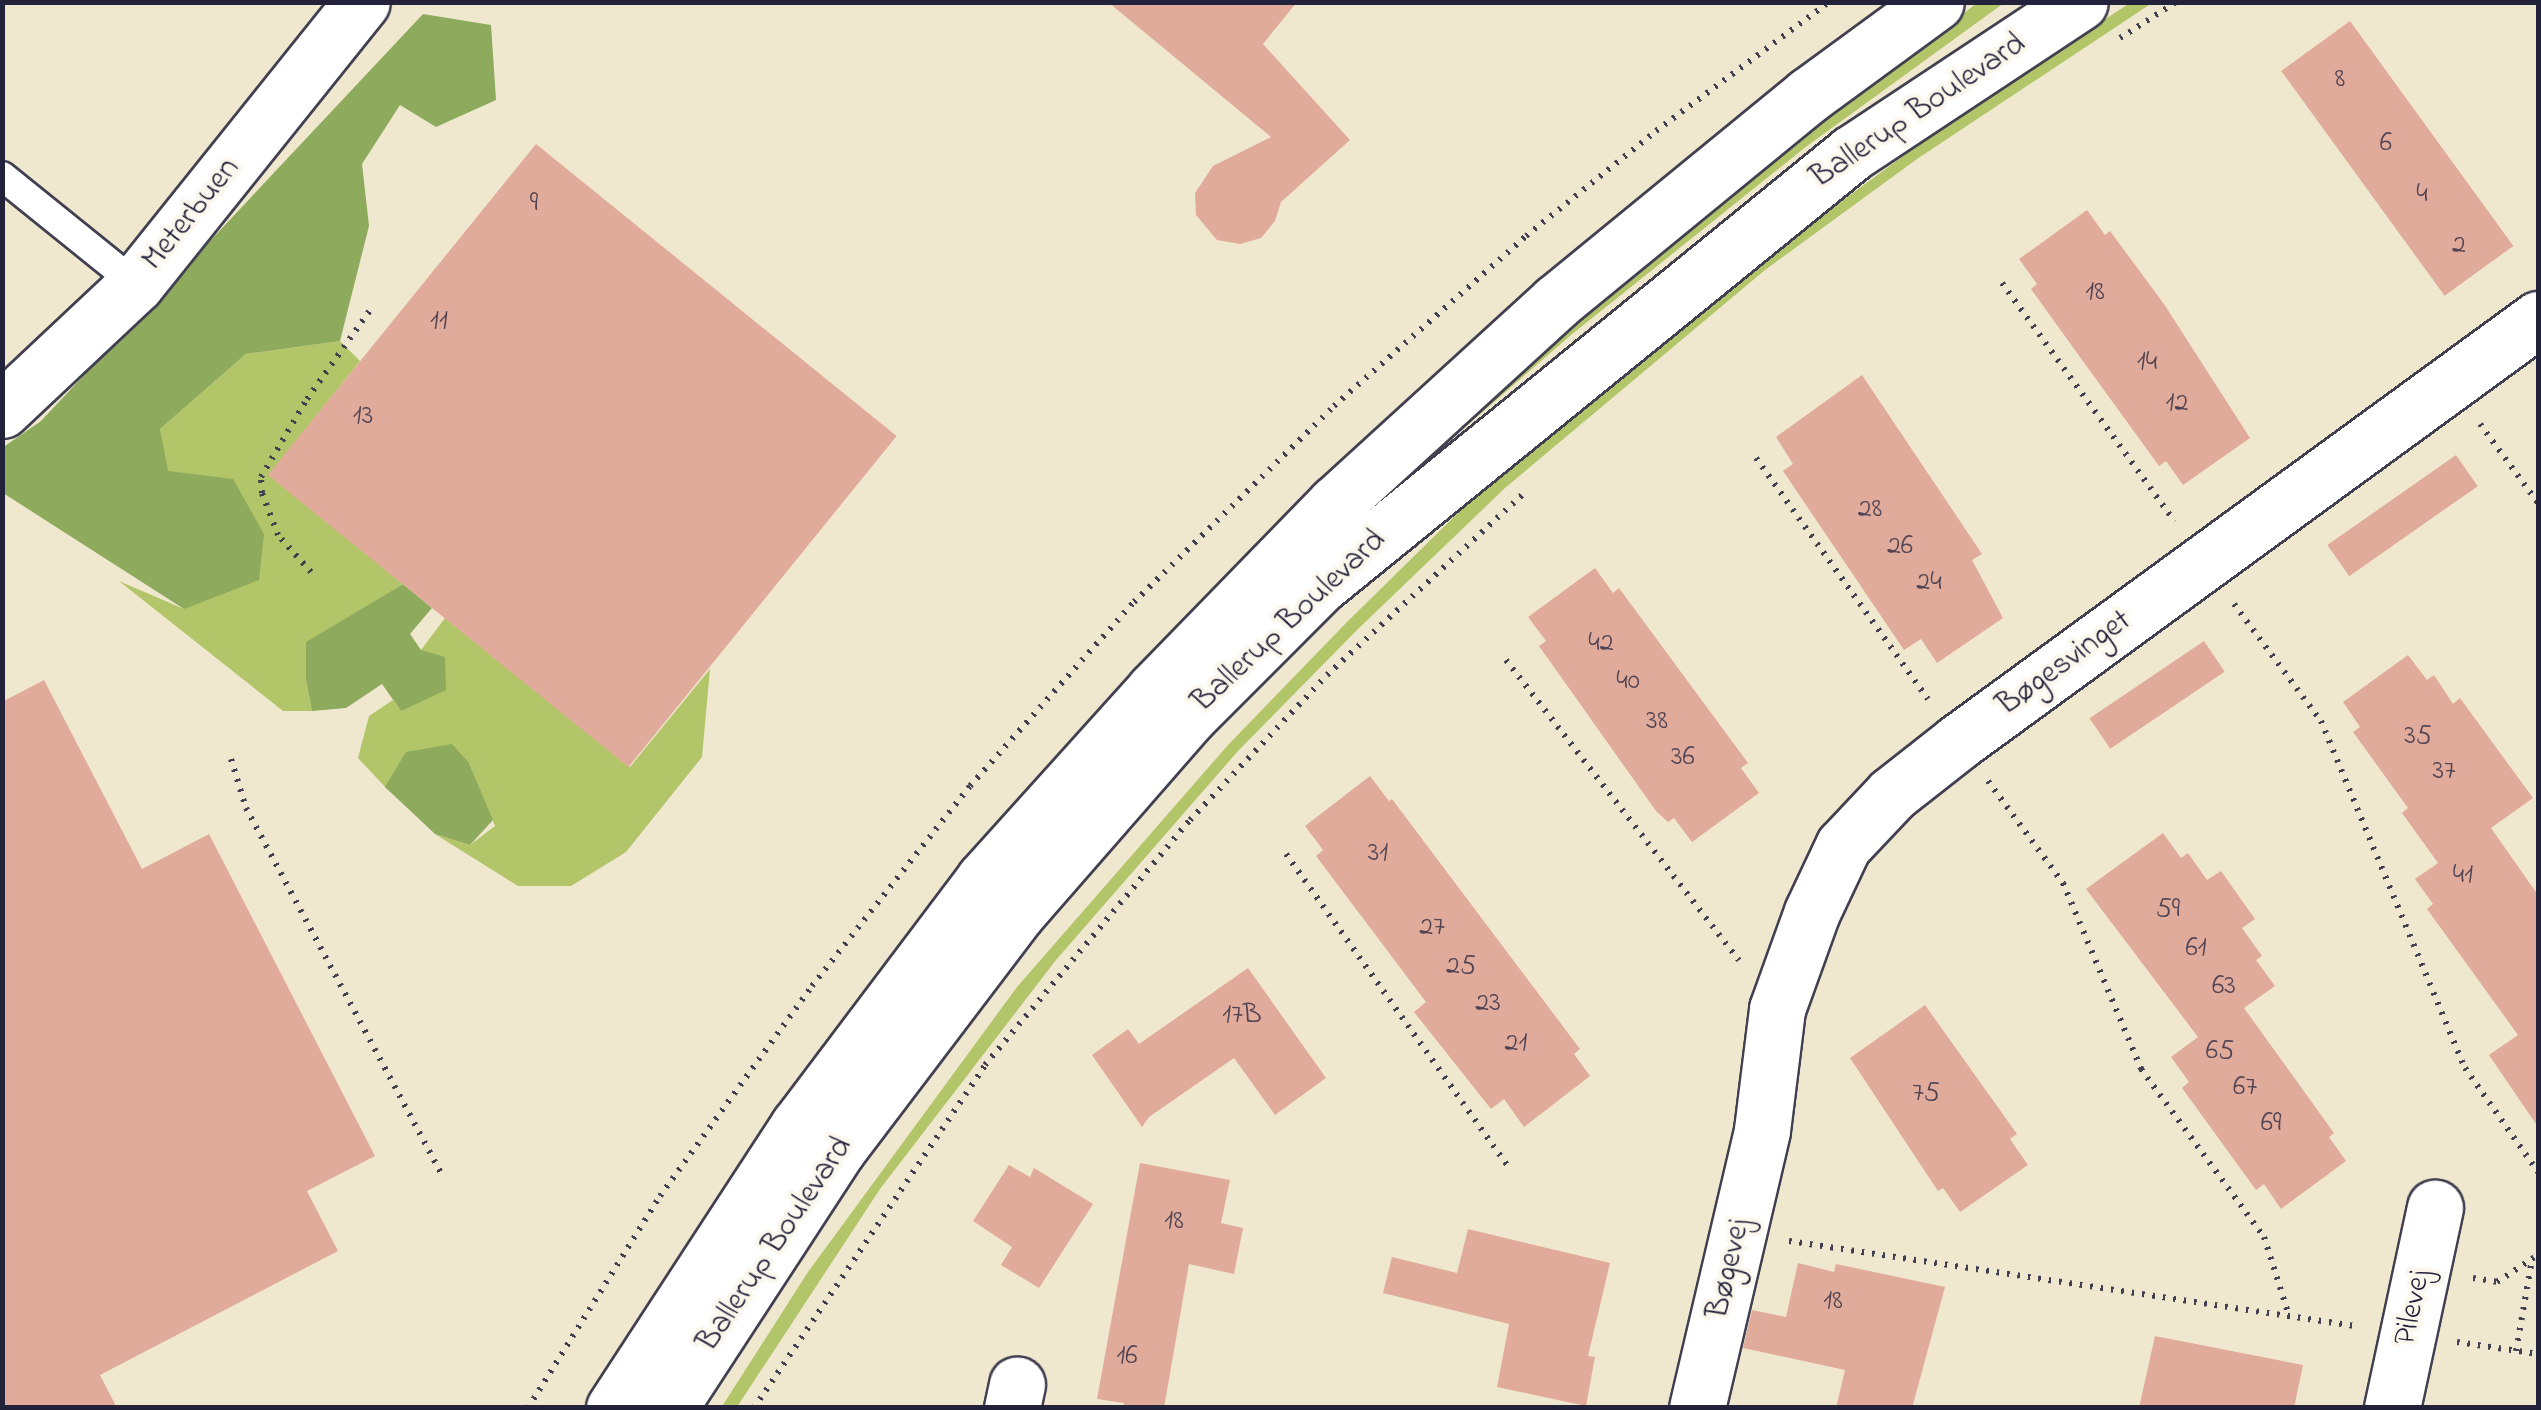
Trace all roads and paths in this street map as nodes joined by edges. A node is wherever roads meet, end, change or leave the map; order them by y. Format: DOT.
graph roads {
  1 [pos="362,2"];
  2 [pos="1936,2"];
  3 [pos="2176,2"];
  4 [pos="2098,22"];
  5 [pos="2,176"];
  6 [pos="136,284"];
  7 [pos="2002,284"];
  8 [pos="371,309"];
  9 [pos="2538,319"];
  10 [pos="2450,384"];
  11 [pos="2,410"];
  12 [pos="1756,458"];
  13 [pos="1538,480"];
  14 [pos="2538,503"];
  15 [pos="2204,563"];
  16 [pos="311,572"];
  17 [pos="1506,660"];
  18 [pos="1958,742"];
  19 [pos="231,759"];
  20 [pos="1286,854"];
  21 [pos="1777,1009"];
  22 [pos="1762,1130"];
  23 [pos="1507,1165"];
  24 [pos="2538,1172"];
  25 [pos="441,1173"];
  26 [pos="2435,1208"];
  27 [pos="1738,1233"];
  28 [pos="2535,1257"];
  29 [pos="2422,1269"];
  30 [pos="2289,1316"];
  31 [pos="2409,1334"];
  32 [pos="2516,1350"];
  33 [pos="2538,1354"];
  34 [pos="614,1408"];
  35 [pos="668,1408"];
  36 [pos="754,1408"];
  37 [pos="1698,1408"];
  38 [pos="2392,1408"];
  1 -- 6 [label="street, Meterbuen"];
  2 -- 34 [label="street, Ballerup Boulevard"];
  3 -- 4 [label="path"];
  4 -- 35 [label="street, Ballerup Boulevard"];
  5 -- 6 [label="lane"];
  6 -- 11 [label="street, Meterbuen"];
  7 -- 15 [label="path"];
  8 -- 16 [label="path"];
  9 -- 10 [label="street, Bøgesvinget"];
  10 -- 14 [label="path"];
  10 -- 15 [label="street, Bøgesvinget"];
  12 -- 18 [label="path"];
  13 -- 36 [label="path"];
  15 -- 18 [label="street, Bøgesvinget"];
  15 -- 24 [label="path"];
  17 -- 21 [label="path"];
  18 -- 21 [label="street, Bøgesvinget"];
  18 -- 30 [label="path"];
  19 -- 25 [label="path"];
  20 -- 23 [label="path"];
  21 -- 22 [label="street, Bøgesvinget"];
  22 -- 27 [label="street, Bøgevej"];
  26 -- 29 [label="street, Pilevej"];
  27 -- 30 [label="path"];
  27 -- 37 [label="street, Bøgevej"];
  28 -- 29 [label="path"];
  28 -- 32 [label="path"];
  29 -- 31 [label="street, Pilevej"];
  30 -- 31 [label="path"];
  31 -- 32 [label="path"];
  31 -- 38 [label="street, Pilevej"];
  32 -- 33 [label="path"];
}
